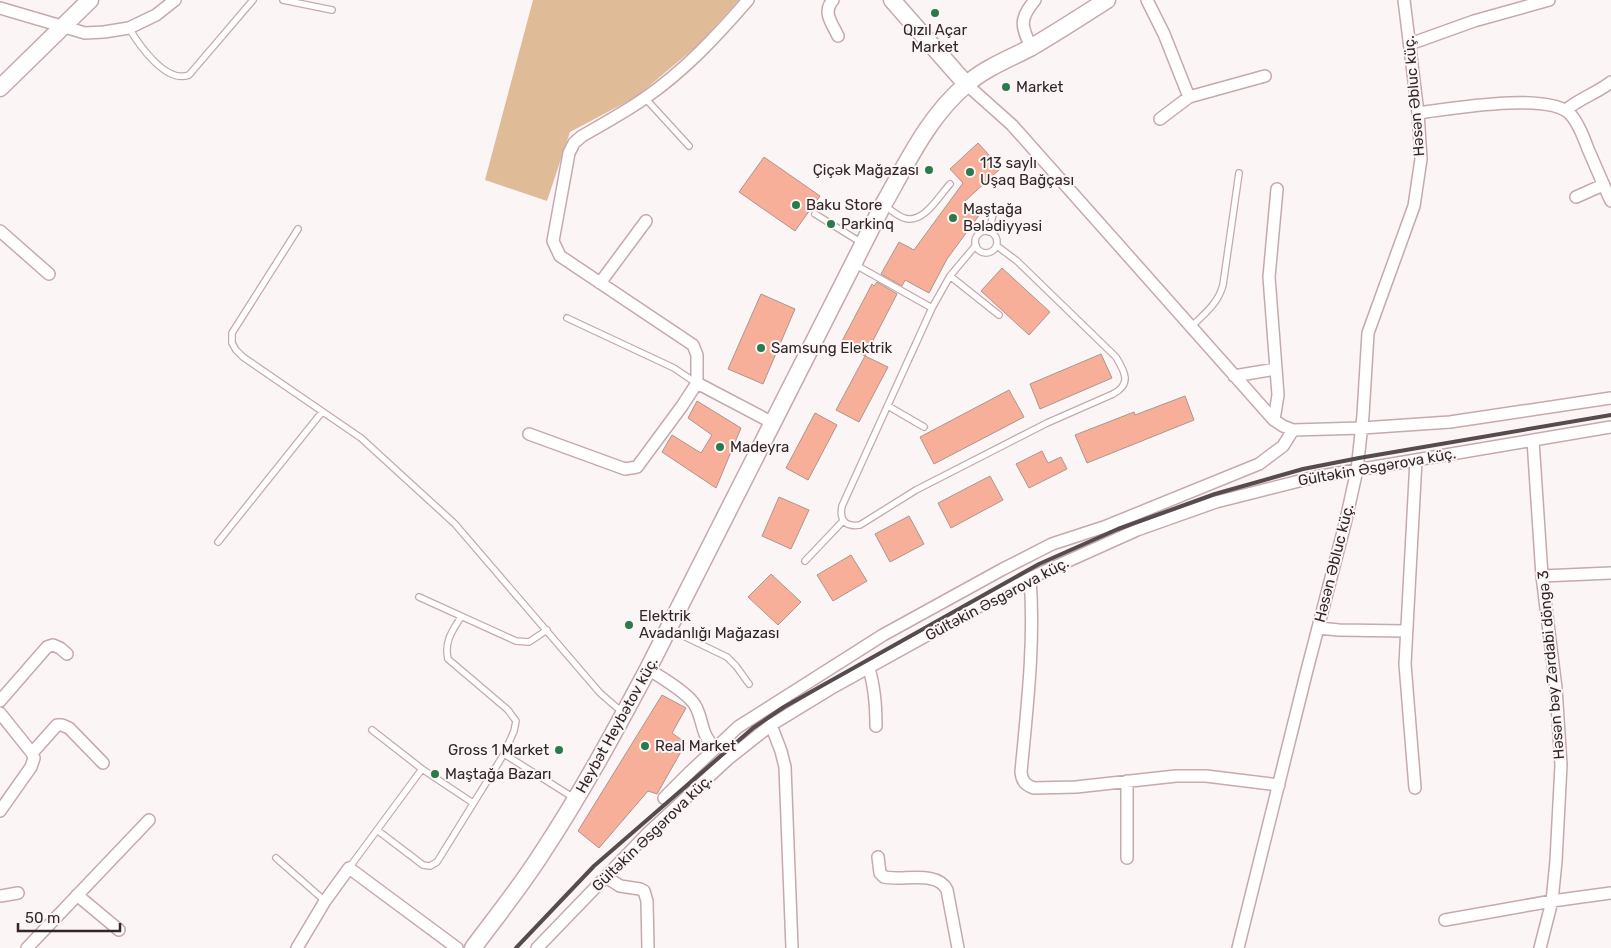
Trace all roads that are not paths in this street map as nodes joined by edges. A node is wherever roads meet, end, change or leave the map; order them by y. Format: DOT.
graph roads {
  1 [pos="90,0"];
  2 [pos="175,0"];
  3 [pos="254,0"];
  4 [pos="283,0"];
  5 [pos="748,0"];
  6 [pos="833,0"];
  7 [pos="892,0"];
  8 [pos="1035,0"];
  9 [pos="1107,0"];
  10 [pos="1147,0"];
  11 [pos="1404,0"];
  12 [pos="1549,0"];
  13 [pos="0,8"];
  14 [pos="332,10"];
  15 [pos="62,27"];
  16 [pos="128,28"];
  17 [pos="838,36"];
  18 [pos="1410,44"];
  19 [pos="1031,47"];
  20 [pos="1265,76"];
  21 [pos="1611,82"];
  22 [pos="966,84"];
  23 [pos="0,88"];
  24 [pos="1190,97"];
  25 [pos="645,98"];
  26 [pos="1566,110"];
  27 [pos="1418,113"];
  28 [pos="1160,119"];
  29 [pos="689,146"];
  30 [pos="1239,172"];
  31 [pos="950,184"];
  32 [pos="1603,185"];
  33 [pos="1277,189"];
  34 [pos="1576,197"];
  35 [pos="1611,202"];
  36 [pos="884,206"];
  37 [pos="994,210"];
  38 [pos="815,214"];
  39 [pos="646,221"];
  40 [pos="298,229"];
  41 [pos="0,231"];
  42 [pos="989,232"];
  43 [pos="864,244"];
  44 [pos="976,245"];
  45 [pos="997,246"];
  46 [pos="854,264"];
  47 [pos="49,274"];
  48 [pos="950,276"];
  49 [pos="600,283"];
  50 [pos="932,308"];
  51 [pos="999,315"];
  52 [pos="567,318"];
  53 [pos="1191,327"];
  54 [pos="1276,369"];
  55 [pos="1234,376"];
  56 [pos="697,383"];
  57 [pos="1611,398"];
  58 [pos="888,406"];
  59 [pos="322,412"];
  60 [pos="1274,420"];
  61 [pos="773,423"];
  62 [pos="924,427"];
  63 [pos="1611,427"];
  64 [pos="1362,428"];
  65 [pos="1293,430"];
  66 [pos="529,434"];
  67 [pos="1533,440"];
  68 [pos="1416,460"];
  69 [pos="1357,470"];
  70 [pos="843,521"];
  71 [pos="218,542"];
  72 [pos="805,560"];
  73 [pos="1611,573"];
  74 [pos="1542,576"];
  75 [pos="1030,578"];
  76 [pos="419,597"];
  77 [pos="461,617"];
  78 [pos="1318,628"];
  79 [pos="669,629"];
  80 [pos="546,630"];
  81 [pos="1406,631"];
  82 [pos="67,654"];
  83 [pos="648,669"];
  84 [pos="869,669"];
  85 [pos="749,684"];
  86 [pos="0,701"];
  87 [pos="0,713"];
  88 [pos="624,713"];
  89 [pos="771,725"];
  90 [pos="876,726"];
  91 [pos="372,730"];
  92 [pos="715,748"];
  93 [pos="32,753"];
  94 [pos="504,754"];
  95 [pos="102,763"];
  96 [pos="422,769"];
  97 [pos="1127,781"];
  98 [pos="1279,785"];
  99 [pos="1415,788"];
  100 [pos="664,798"];
  101 [pos="576,799"];
  102 [pos="473,803"];
  103 [pos="0,811"];
  104 [pos="150,820"];
  105 [pos="377,830"];
  106 [pos="878,857"];
  107 [pos="276,858"];
  108 [pos="1127,858"];
  109 [pos="349,868"];
  110 [pos="606,877"];
  111 [pos="18,893"];
  112 [pos="77,894"];
  113 [pos="1611,894"];
  114 [pos="0,896"];
  115 [pos="326,901"];
  116 [pos="1552,901"];
  117 [pos="1446,920"];
  118 [pos="120,930"];
  119 [pos="27,948"];
  120 [pos="297,948"];
  121 [pos="457,948"];
  122 [pos="473,948"];
  123 [pos="537,948"];
  124 [pos="648,948"];
  125 [pos="792,948"];
  126 [pos="958,948"];
  127 [pos="1238,948"];
  128 [pos="1540,948"];
  1 -- 15 [label="main road"];
  2 -- 16 [label="street"];
  3 -- 16 [label="lane"];
  4 -- 14 [label="lane"];
  5 -- 25 [label="street"];
  6 -- 17 [label="street"];
  7 -- 22 [label="main road"];
  8 -- 19 [label="street"];
  9 -- 19 [label="main road, Heybət Heybətov küç."];
  10 -- 24 [label="street"];
  11 -- 18 [label="street, Həsən Əbluc küç."];
  12 -- 18 [label="street"];
  13 -- 15 [label="street"];
  15 -- 16 [label="street"];
  15 -- 23 [label="main road"];
  18 -- 27 [label="street, Həsən Əbluc küç."];
  19 -- 22 [label="main road, Heybət Heybətov küç."];
  20 -- 24 [label="street"];
  21 -- 26 [label="street"];
  22 -- 36 [label="main road, Heybət Heybətov küç."];
  22 -- 53 [label="street"];
  24 -- 28 [label="street"];
  25 -- 29 [label="lane"];
  25 -- 49 [label="street"];
  26 -- 27 [label="street"];
  26 -- 32 [label="street"];
  27 -- 64 [label="street, Həsən Əbluc küç."];
  30 -- 53 [label="lane"];
  31 -- 36 [label="lane"];
  32 -- 34 [label="street"];
  32 -- 35 [label="street"];
  33 -- 54 [label="street"];
  36 -- 43 [label="main road, Heybət Heybətov küç."];
  37 -- 42 [label="lane"];
  38 -- 43 [label="lane"];
  39 -- 49 [label="street"];
  40 -- 59 [label="lane"];
  41 -- 47 [label="street"];
  42 -- 44 [label="lane"];
  42 -- 45 [label="lane"];
  43 -- 46 [label="main road, Heybət Heybətov küç."];
  44 -- 45 [label="lane"];
  44 -- 48 [label="lane"];
  45 -- 70 [label="lane"];
  46 -- 50 [label="lane"];
  46 -- 61 [label="main road, Heybət Heybətov küç."];
  48 -- 50 [label="lane"];
  48 -- 51 [label="lane"];
  49 -- 56 [label="street"];
  50 -- 58 [label="lane"];
  52 -- 56 [label="lane"];
  53 -- 55 [label="street"];
  54 -- 55 [label="street"];
  54 -- 60 [label="street"];
  55 -- 60 [label="street"];
  56 -- 61 [label="street"];
  56 -- 66 [label="street"];
  57 -- 64 [label="street"];
  58 -- 62 [label="lane"];
  58 -- 70 [label="lane"];
  59 -- 71 [label="lane"];
  59 -- 80 [label="lane"];
  60 -- 65 [label="street"];
  61 -- 79 [label="main road, Heybət Heybətov küç."];
  63 -- 67 [label="street, Gültəkin Əsgərova küç."];
  64 -- 65 [label="street"];
  64 -- 69 [label="street, Həsən Əbluc küç."];
  65 -- 92 [label="street"];
  67 -- 68 [label="street, Gültəkin Əsgərova küç."];
  67 -- 74 [label="street, Həsən bəy Zərdabi döngə 3"];
  68 -- 69 [label="street, Gültəkin Əsgərova küç."];
  68 -- 81 [label="street"];
  69 -- 75 [label="street, Gültəkin Əsgərova küç."];
  69 -- 78 [label="street, Həsən Əbluc küç."];
  70 -- 72 [label="lane"];
  73 -- 74 [label="street"];
  74 -- 116 [label="street, Həsən bəy Zərdabi döngə 3"];
  75 -- 84 [label="street, Gültəkin Əsgərova küç."];
  75 -- 97 [label="street"];
  76 -- 77 [label="lane"];
  77 -- 80 [label="lane"];
  77 -- 94 [label="lane"];
  78 -- 81 [label="street"];
  78 -- 98 [label="street, Həsən Əbluc küç."];
  79 -- 83 [label="main road, Heybət Heybətov küç."];
  79 -- 85 [label="lane"];
  80 -- 88 [label="lane"];
  81 -- 99 [label="street"];
  82 -- 86 [label="street"];
  83 -- 88 [label="main road, Heybət Heybətov küç."];
  83 -- 92 [label="street"];
  84 -- 89 [label="street, Gültəkin Əsgərova küç."];
  84 -- 90 [label="street"];
  87 -- 93 [label="street"];
  88 -- 101 [label="main road, Heybət Heybətov küç."];
  89 -- 110 [label="street, Gültəkin Əsgərova küç."];
  89 -- 125 [label="street"];
  91 -- 96 [label="lane"];
  92 -- 100 [label="street"];
  93 -- 95 [label="street"];
  93 -- 103 [label="street"];
  94 -- 101 [label="lane"];
  94 -- 102 [label="lane"];
  96 -- 102 [label="lane"];
  96 -- 105 [label="lane"];
  97 -- 98 [label="street"];
  97 -- 108 [label="street"];
  98 -- 127 [label="street, Həsən Əbluc küç."];
  101 -- 122 [label="main road, Heybət Heybətov küç."];
  102 -- 105 [label="lane"];
  104 -- 112 [label="street"];
  105 -- 109 [label="lane"];
  106 -- 126 [label="street"];
  107 -- 115 [label="lane"];
  109 -- 115 [label="street"];
  109 -- 121 [label="street"];
  110 -- 123 [label="street, Gültəkin Əsgərova küç."];
  110 -- 124 [label="street"];
  111 -- 114 [label="street"];
  112 -- 118 [label="street"];
  112 -- 119 [label="street"];
  113 -- 116 [label="street"];
  115 -- 120 [label="street"];
  116 -- 117 [label="street"];
  116 -- 128 [label="street, Həsən bəy Zərdabi döngə 3"];
}
